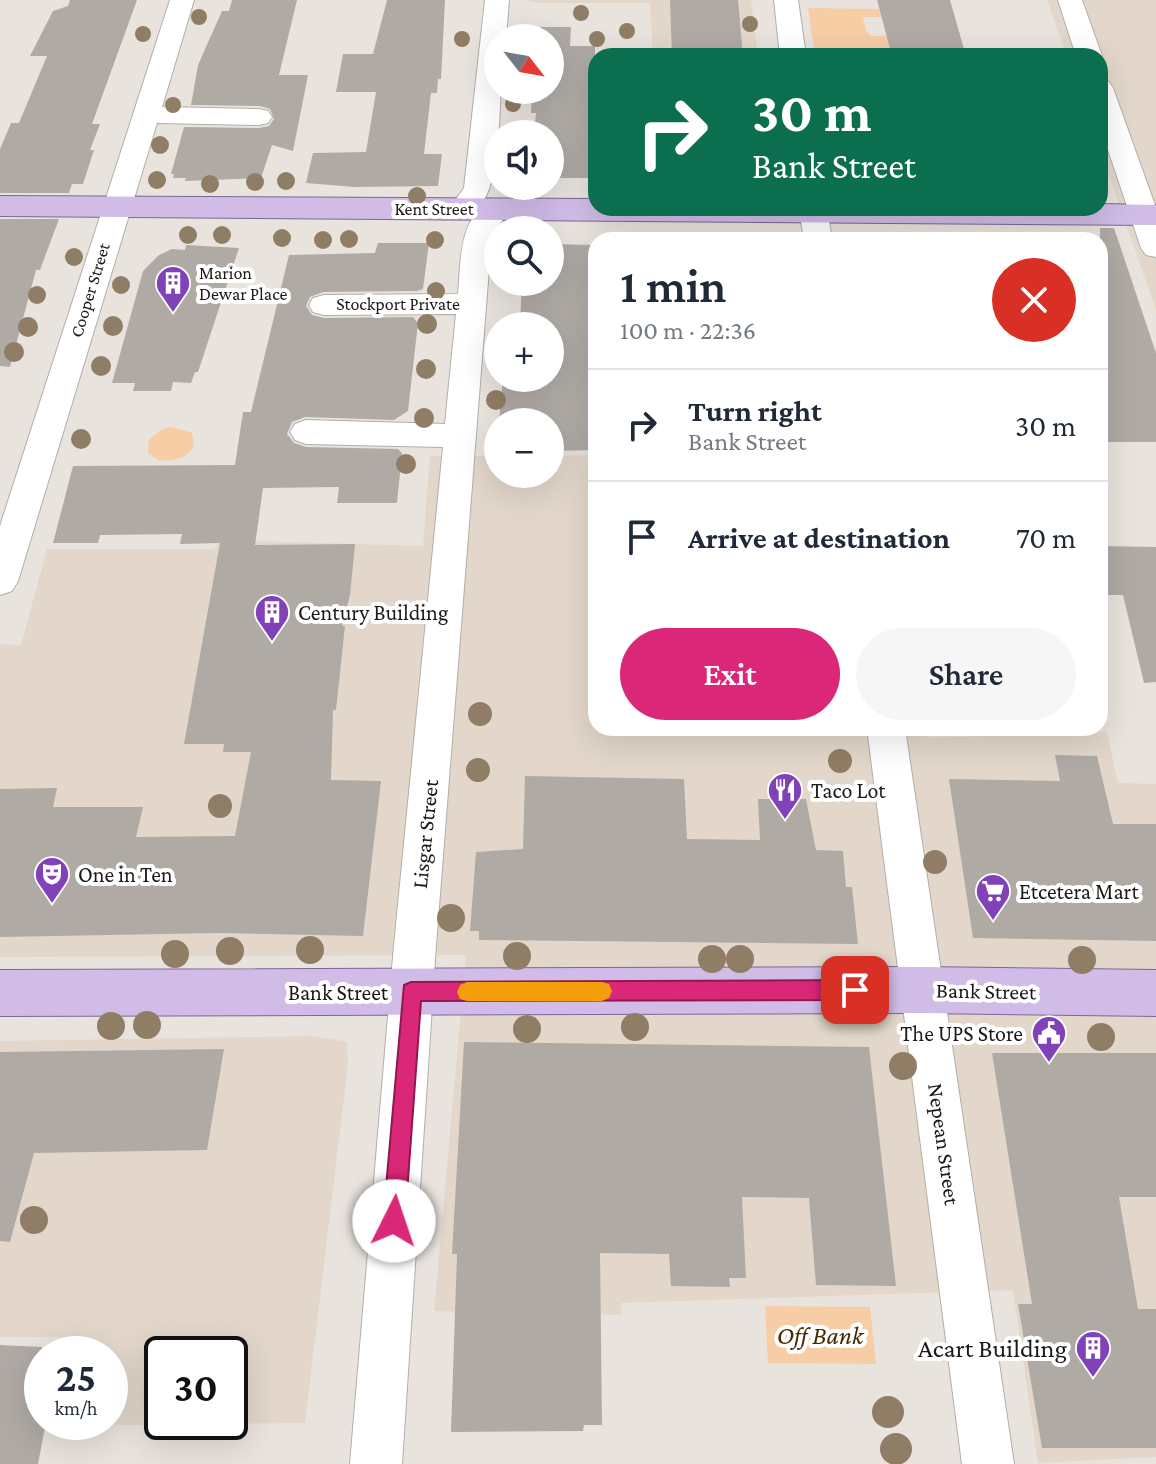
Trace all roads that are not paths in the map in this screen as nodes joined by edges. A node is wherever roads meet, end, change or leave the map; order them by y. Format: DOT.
graph roads {
  1 [pos="182,0"];
  2 [pos="497,0"];
  3 [pos="786,0"];
  4 [pos="1070,0"];
  5 [pos="792,48"];
  6 [pos="1086,48"];
  7 [pos="1108,108"];
  8 [pos="145,115"];
  9 [pos="259,117"];
  10 [pos="0,206"];
  11 [pos="116,206"];
  12 [pos="479,210"];
  13 [pos="588,213"];
  14 [pos="1150,215"];
  15 [pos="703,216"];
  16 [pos="1066,216"];
  17 [pos="1108,216"];
  18 [pos="815,219"];
  19 [pos="1156,248"];
  20 [pos="473,304"];
  21 [pos="324,305"];
  22 [pos="306,432"];
  23 [pos="462,436"];
  24 [pos="0,581"];
  25 [pos="887,736"];
  26 [pos="923,990"];
  27 [pos="411,992"];
  28 [pos="0,993"];
  29 [pos="1156,993"];
  30 [pos="376,1464"];
  31 [pos="988,1464"];
  1 -- 8 [label="street, Cooper Street"];
  2 -- 12 [label="street, Lisgar Street"];
  3 -- 5 [label="street"];
  4 -- 6 [label="street"];
  7 -- 14 [label="street"];
  8 -- 9 [label="street"];
  8 -- 11 [label="street, Cooper Street"];
  10 -- 11 [label="main road, Kent Street"];
  11 -- 12 [label="main road, Kent Street"];
  11 -- 24 [label="street, Cooper Street"];
  12 -- 13 [label="main road, Kent Street"];
  12 -- 20 [label="street, Lisgar Street"];
  14 -- 17 [label="main road, Kent Street"];
  14 -- 19 [label="street"];
  15 -- 18 [label="main road, Kent Street"];
  16 -- 18 [label="main road, Kent Street"];
  20 -- 21 [label="street, Stockport Private"];
  20 -- 23 [label="street, Lisgar Street"];
  22 -- 23 [label="street"];
  23 -- 27 [label="street, Lisgar Street"];
  25 -- 26 [label="street, Nepean Street"];
  26 -- 27 [label="main road, Bank Street"];
  26 -- 29 [label="main road, Bank Street"];
  26 -- 31 [label="street, Nepean Street"];
  27 -- 28 [label="main road, Bank Street"];
  27 -- 30 [label="street, Lisgar Street"];
}
